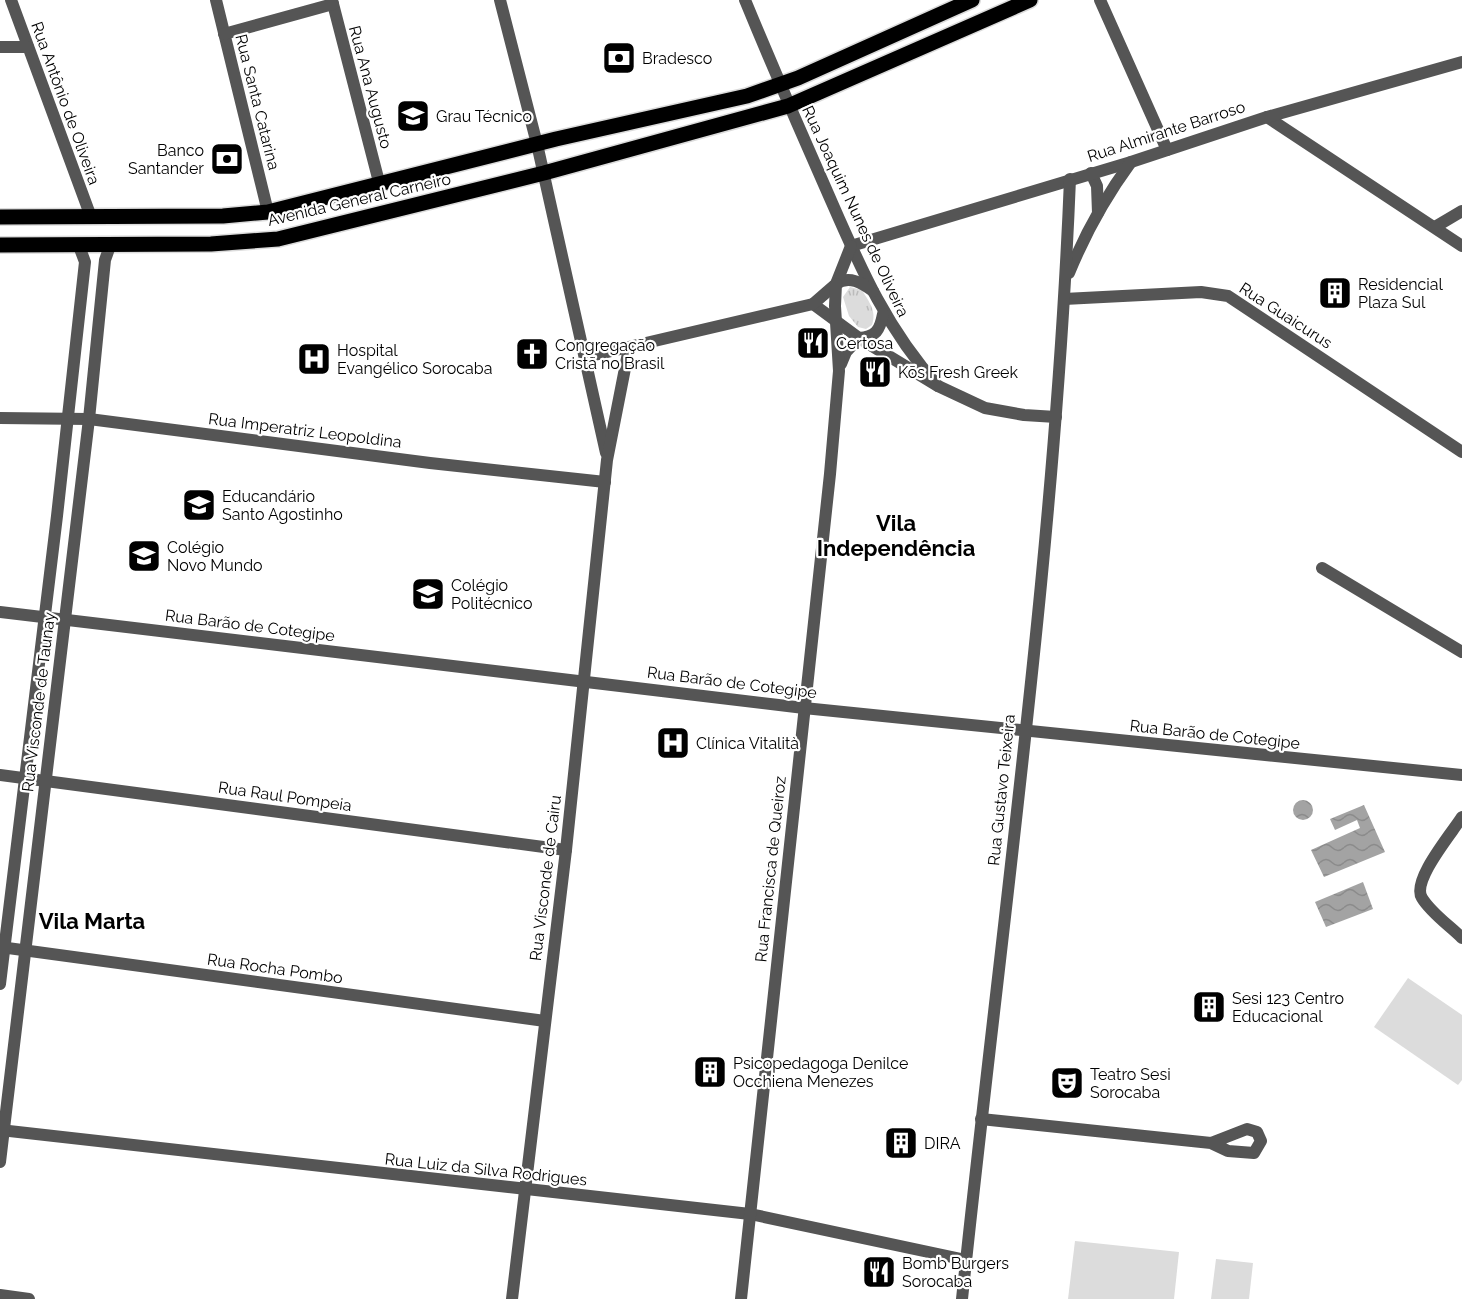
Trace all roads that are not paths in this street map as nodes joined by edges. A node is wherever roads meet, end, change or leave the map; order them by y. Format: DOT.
graph roads {
  1 [pos="11,0"];
  2 [pos="216,0"];
  3 [pos="500,0"];
  4 [pos="745,0"];
  5 [pos="972,0"];
  6 [pos="1030,0"];
  7 [pos="1100,0"];
  8 [pos="332,2"];
  9 [pos="224,34"];
  10 [pos="0,47"];
  11 [pos="28,47"];
  12 [pos="1462,62"];
  13 [pos="780,86"];
  14 [pos="788,106"];
  15 [pos="1267,117"];
  16 [pos="537,144"];
  17 [pos="1167,150"];
  18 [pos="1131,162"];
  19 [pos="544,173"];
  20 [pos="1091,173"];
  21 [pos="1070,179"];
  22 [pos="379,182"];
  23 [pos="1462,211"];
  24 [pos="268,212"];
  25 [pos="1098,214"];
  26 [pos="0,217"];
  27 [pos="91,217"];
  28 [pos="1435,227"];
  29 [pos="882,236"];
  30 [pos="0,245"];
  31 [pos="79,246"];
  32 [pos="110,246"];
  33 [pos="851,246"];
  34 [pos="1462,246"];
  35 [pos="861,265"];
  36 [pos="1066,283"];
  37 [pos="836,284"];
  38 [pos="873,291"];
  39 [pos="1064,299"];
  40 [pos="813,304"];
  41 [pos="883,314"];
  42 [pos="836,320"];
  43 [pos="858,338"];
  44 [pos="629,348"];
  45 [pos="586,357"];
  46 [pos="839,371"];
  47 [pos="938,386"];
  48 [pos="1056,417"];
  49 [pos="0,418"];
  50 [pos="68,418"];
  51 [pos="89,419"];
  52 [pos="1462,452"];
  53 [pos="607,460"];
  54 [pos="605,482"];
  55 [pos="1322,568"];
  56 [pos="0,612"];
  57 [pos="45,617"];
  58 [pos="64,620"];
  59 [pos="1462,652"];
  60 [pos="583,681"];
  61 [pos="804,708"];
  62 [pos="1024,731"];
  63 [pos="0,775"];
  64 [pos="1462,775"];
  65 [pos="24,778"];
  66 [pos="45,781"];
  67 [pos="1462,817"];
  68 [pos="566,850"];
  69 [pos="1462,938"];
  70 [pos="2,948"];
  71 [pos="26,951"];
  72 [pos="0,984"];
  73 [pos="545,1021"];
  74 [pos="981,1119"];
  75 [pos="2,1130"];
  76 [pos="1210,1143"];
  77 [pos="0,1162"];
  78 [pos="525,1190"];
  79 [pos="750,1214"];
  80 [pos="966,1260"];
  81 [pos="0,1295"];
  82 [pos="29,1299"];
  83 [pos="512,1299"];
  84 [pos="741,1299"];
  85 [pos="962,1299"];
  1 -- 11 [label="street, Rua Antônio de Oliveira"];
  2 -- 9 [label="street, Rua Santa Catarina"];
  3 -- 16 [label="street"];
  4 -- 13 [label="street"];
  5 -- 13 [label="main road, Avenida General Carneiro"];
  6 -- 14 [label="main road, Avenida General Carneiro"];
  7 -- 17 [label="street"];
  8 -- 9 [label="street"];
  8 -- 22 [label="street, Rua Ana Augusto"];
  9 -- 24 [label="street, Rua Santa Catarina"];
  10 -- 11 [label="street"];
  11 -- 27 [label="street, Rua Antônio de Oliveira"];
  12 -- 15 [label="street, Rua Almirante Barroso"];
  13 -- 14 [label="street"];
  13 -- 16 [label="main road, Avenida General Carneiro"];
  14 -- 19 [label="main road, Avenida General Carneiro"];
  14 -- 33 [label="street, Rua Joaquim Nunes de Oliveira"];
  15 -- 17 [label="street, Rua Almirante Barroso"];
  15 -- 28 [label="street"];
  16 -- 19 [label="street"];
  16 -- 22 [label="main road, Avenida General Carneiro"];
  17 -- 18 [label="street, Rua Almirante Barroso"];
  18 -- 20 [label="street, Rua Almirante Barroso"];
  18 -- 25 [label="street, Rua Gustavo Teixeira"];
  19 -- 32 [label="main road, Avenida General Carneiro"];
  19 -- 45 [label="street, Rua Visconde de Cairu"];
  20 -- 21 [label="street, Rua Almirante Barroso"];
  20 -- 25 [label="street"];
  21 -- 29 [label="street, Rua Almirante Barroso"];
  21 -- 36 [label="street, Rua Gustavo Teixeira"];
  22 -- 24 [label="main road, Avenida General Carneiro"];
  23 -- 28 [label="street"];
  24 -- 27 [label="main road, Avenida General Carneiro"];
  25 -- 36 [label="street, Rua Gustavo Teixeira"];
  26 -- 27 [label="main road, Avenida General Carneiro"];
  28 -- 34 [label="street"];
  29 -- 33 [label="street, Rua Almirante Barroso"];
  29 -- 35 [label="street, Rua Almirante Barroso"];
  30 -- 31 [label="main road, Avenida General Carneiro"];
  31 -- 32 [label="main road, Avenida General Carneiro"];
  31 -- 50 [label="street, Rua Visconde de Taunay"];
  32 -- 51 [label="street, Rua Visconde de Taunay"];
  33 -- 35 [label="street, Rua Joaquim Nunes de Oliveira"];
  33 -- 37 [label="street"];
  35 -- 38 [label="street, Rua Joaquim Nunes de Oliveira"];
  36 -- 39 [label="street, Rua Gustavo Teixeira"];
  37 -- 38 [label="street"];
  37 -- 40 [label="street"];
  37 -- 42 [label="street"];
  38 -- 41 [label="street, Rua Joaquim Nunes de Oliveira"];
  39 -- 48 [label="street, Rua Gustavo Teixeira"];
  39 -- 52 [label="street, Rua Guaicurus"];
  40 -- 42 [label="street"];
  40 -- 44 [label="street"];
  41 -- 43 [label="street"];
  41 -- 47 [label="street, Rua Joaquim Nunes de Oliveira"];
  42 -- 43 [label="street"];
  42 -- 46 [label="street, Rua Francisca de Queiroz"];
  43 -- 46 [label="street, Rua Francisca de Queiroz"];
  43 -- 47 [label="street"];
  44 -- 45 [label="street"];
  44 -- 53 [label="street, Rua Visconde de Cairu"];
  45 -- 53 [label="street, Rua Visconde de Cairu"];
  46 -- 61 [label="street, Rua Francisca de Queiroz"];
  47 -- 48 [label="street"];
  48 -- 62 [label="street, Rua Gustavo Teixeira"];
  49 -- 50 [label="street, Rua Imperatriz Leopoldina"];
  50 -- 51 [label="street, Rua Imperatriz Leopoldina"];
  50 -- 57 [label="street, Rua Visconde de Taunay"];
  51 -- 54 [label="street, Rua Imperatriz Leopoldina"];
  51 -- 58 [label="street, Rua Visconde de Taunay"];
  53 -- 54 [label="street, Rua Visconde de Cairu"];
  54 -- 60 [label="street, Rua Visconde de Cairu"];
  55 -- 59 [label="street"];
  56 -- 57 [label="street, Rua Barão de Cotegipe"];
  57 -- 58 [label="street, Rua Barão de Cotegipe"];
  57 -- 65 [label="street, Rua Visconde de Taunay"];
  58 -- 60 [label="street, Rua Barão de Cotegipe"];
  58 -- 66 [label="street, Rua Visconde de Taunay"];
  60 -- 61 [label="street, Rua Barão de Cotegipe"];
  60 -- 68 [label="street, Rua Visconde de Cairu"];
  61 -- 62 [label="street, Rua Barão de Cotegipe"];
  61 -- 79 [label="street, Rua Francisca de Queiroz"];
  62 -- 64 [label="street, Rua Barão de Cotegipe"];
  62 -- 74 [label="street, Rua Gustavo Teixeira"];
  63 -- 65 [label="street, Rua Raul Pompeia"];
  65 -- 66 [label="street, Rua Raul Pompeia"];
  65 -- 70 [label="street, Rua Visconde de Taunay"];
  66 -- 68 [label="street, Rua Raul Pompeia"];
  66 -- 71 [label="street, Rua Visconde de Taunay"];
  67 -- 69 [label="street"];
  68 -- 73 [label="street, Rua Visconde de Cairu"];
  70 -- 71 [label="street, Rua Rocha Pombo"];
  70 -- 72 [label="street, Rua Visconde de Taunay"];
  71 -- 73 [label="street, Rua Rocha Pombo"];
  71 -- 75 [label="street, Rua Visconde de Taunay"];
  73 -- 78 [label="street, Rua Visconde de Cairu"];
  74 -- 76 [label="street"];
  74 -- 80 [label="street, Rua Gustavo Teixeira"];
  75 -- 77 [label="street, Rua Visconde de Taunay"];
  75 -- 78 [label="street, Rua Luiz da Silva Rodrigues"];
  78 -- 79 [label="street, Rua Luiz da Silva Rodrigues"];
  78 -- 83 [label="street, Rua Visconde de Cairu"];
  79 -- 80 [label="street, Rua Luiz da Silva Rodrigues"];
  79 -- 84 [label="street, Rua Francisca de Queiroz"];
  80 -- 85 [label="street, Rua Gustavo Teixeira"];
  81 -- 82 [label="street"];
}
